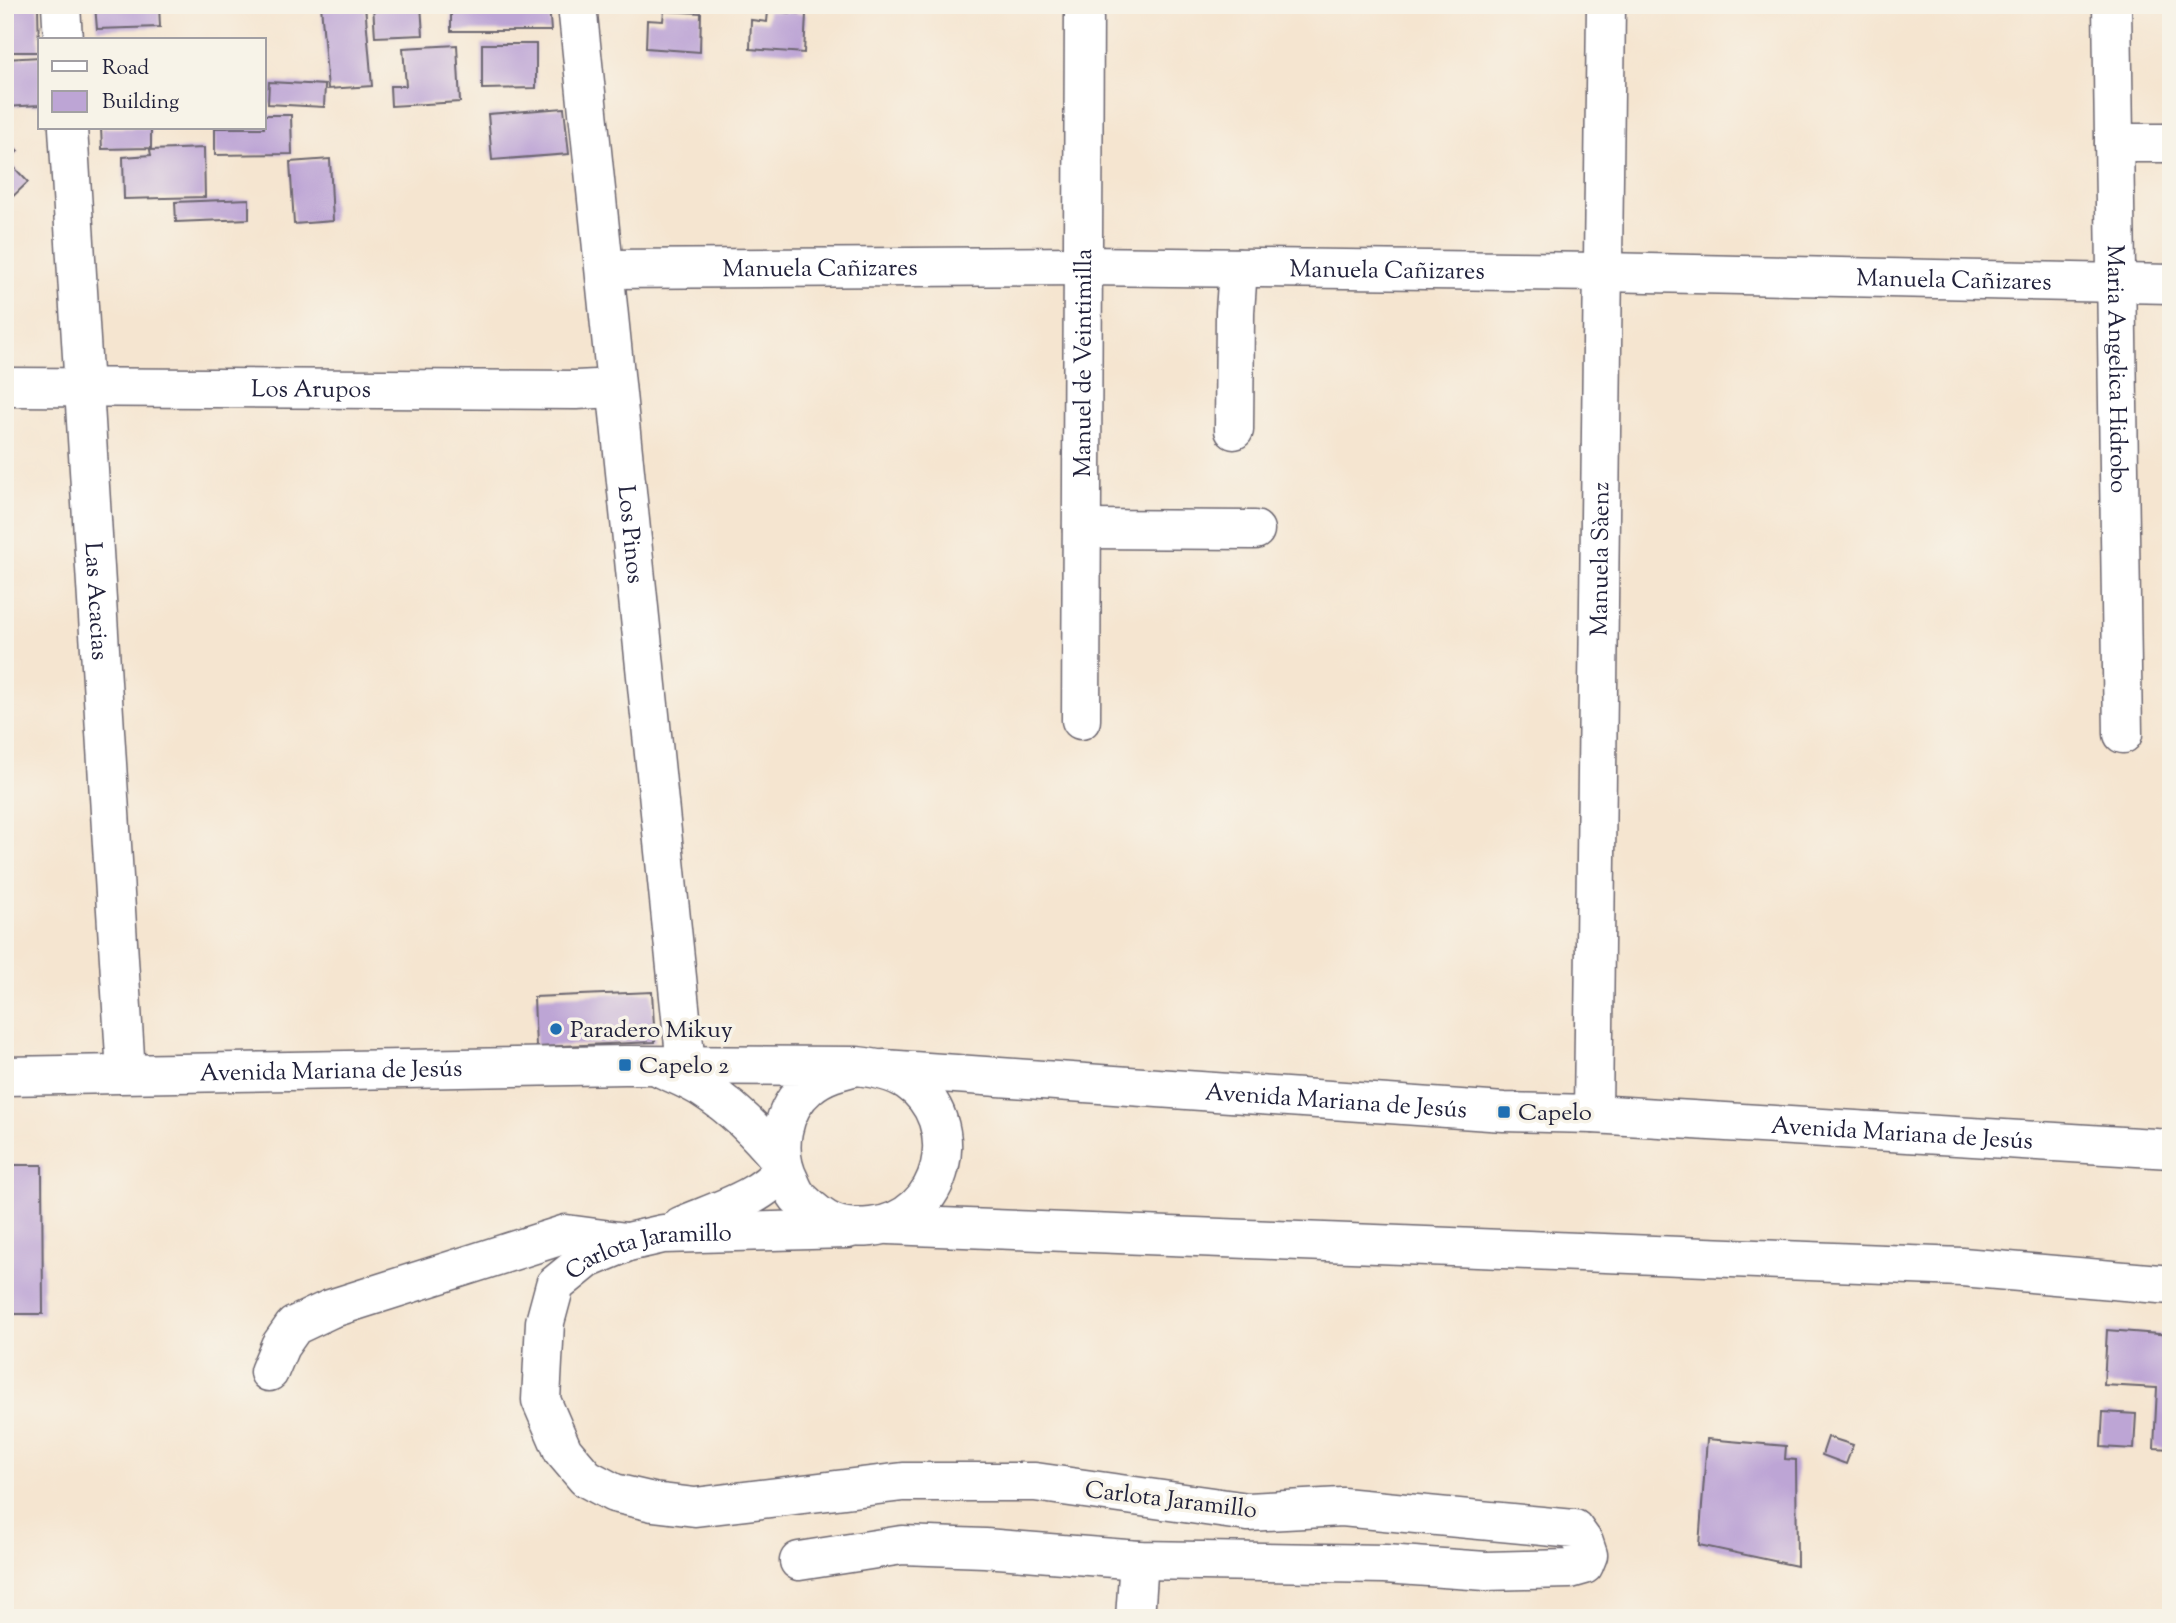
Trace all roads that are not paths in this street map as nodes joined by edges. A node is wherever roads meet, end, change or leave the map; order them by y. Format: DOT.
graph roads {
  1 [pos="61,5"];
  2 [pos="577,5"];
  3 [pos="1084,5"];
  4 [pos="1606,5"];
  5 [pos="2112,5"];
  6 [pos="63,38"];
  7 [pos="68,130"];
  8 [pos="2114,143"];
  9 [pos="2171,143"];
  10 [pos="1083,266"];
  11 [pos="1238,268"];
  12 [pos="605,269"];
  13 [pos="1602,272"];
  14 [pos="2116,284"];
  15 [pos="2171,284"];
  16 [pos="5,387"];
  17 [pos="83,387"];
  18 [pos="616,388"];
  19 [pos="1234,430"];
  20 [pos="1082,529"];
  21 [pos="1255,530"];
  22 [pos="1081,720"];
  23 [pos="2123,734"];
  24 [pos="671,1065"];
  25 [pos="869,1067"];
  26 [pos="126,1073"];
  27 [pos="5,1076"];
  28 [pos="1593,1114"];
  29 [pos="2171,1149"];
  30 [pos="782,1165"];
  31 [pos="889,1225"];
  32 [pos="848,1229"];
  33 [pos="646,1238"];
  34 [pos="2171,1285"];
  35 [pos="269,1372"];
  36 [pos="1139,1560"];
  37 [pos="799,1561"];
  38 [pos="1135,1618"];
  1 -- 6 [label="street"];
  2 -- 12 [label="street, Los Pinos"];
  3 -- 10 [label="street, Manuel de Veintimilla"];
  4 -- 13 [label="street, Manuela Sàenz"];
  5 -- 8 [label="street, Maria Angelica Hidrobo"];
  7 -- 17 [label="street, Las Acacias"];
  8 -- 9 [label="street"];
  8 -- 14 [label="street, Maria Angelica Hidrobo"];
  10 -- 11 [label="street, Manuela Cañizares"];
  10 -- 12 [label="street, Manuela Cañizares"];
  10 -- 20 [label="street, Manuel de Veintimilla"];
  11 -- 13 [label="street, Manuela Cañizares"];
  11 -- 19 [label="street"];
  12 -- 18 [label="street, Los Pinos"];
  13 -- 14 [label="street, Manuela Cañizares"];
  13 -- 28 [label="street, Manuela Sàenz"];
  14 -- 15 [label="street, Manuela Cañizares"];
  14 -- 23 [label="street, Maria Angelica Hidrobo"];
  16 -- 17 [label="street, Los Arupos"];
  17 -- 18 [label="street, Los Arupos"];
  17 -- 26 [label="street, Las Acacias"];
  18 -- 24 [label="street, Los Pinos"];
  20 -- 21 [label="street"];
  20 -- 22 [label="street, Manuel de Veintimilla"];
  24 -- 25 [label="street, Avenida Mariana de Jesús"];
  24 -- 26 [label="street, Avenida Mariana de Jesús"];
  24 -- 30 [label="street, Avenida Mariana de Jesús"];
  25 -- 28 [label="street, Avenida Mariana de Jesús"];
  25 -- 30 [label="street"];
  25 -- 31 [label="street"];
  26 -- 27 [label="street, Avenida Mariana de Jesús"];
  28 -- 29 [label="street, Avenida Mariana de Jesús"];
  30 -- 32 [label="street"];
  30 -- 33 [label="street"];
  31 -- 32 [label="street"];
  31 -- 34 [label="street"];
  32 -- 33 [label="street, Carlota Jaramillo"];
  33 -- 35 [label="street"];
  33 -- 36 [label="street, Carlota Jaramillo"];
  36 -- 37 [label="street, Carlota Jaramillo"];
  36 -- 38 [label="street"];
}
